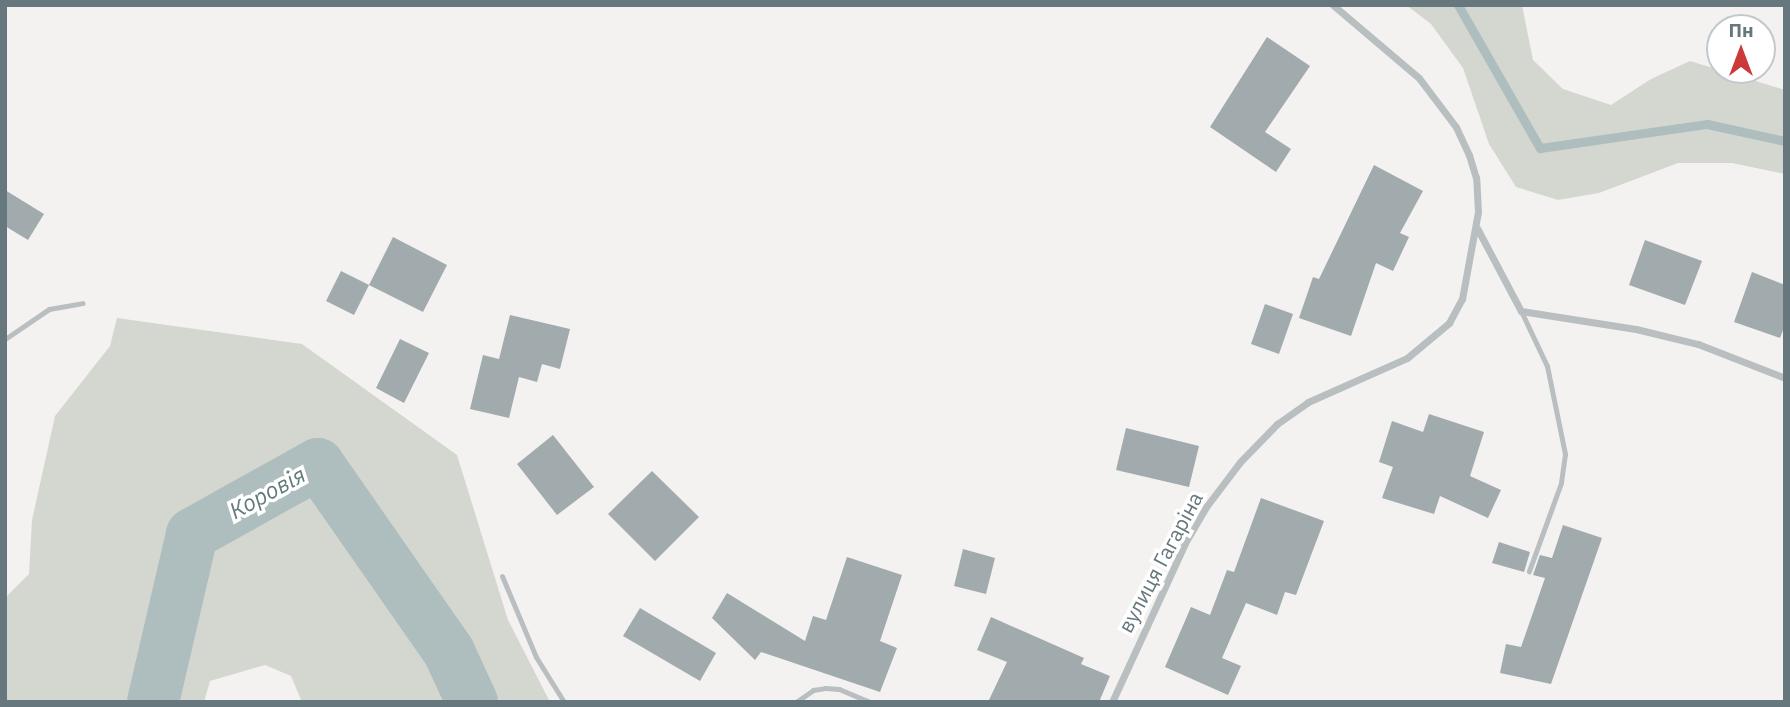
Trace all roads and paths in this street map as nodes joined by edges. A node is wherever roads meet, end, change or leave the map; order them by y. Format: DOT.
graph roads {
  1 [pos="1333,5"];
  2 [pos="1476,227"];
  3 [pos="82,303"];
  4 [pos="1521,311"];
  5 [pos="5,339"];
  6 [pos="1785,378"];
  7 [pos="1529,571"];
  8 [pos="502,576"];
  9 [pos="564,702"];
  10 [pos="796,702"];
  11 [pos="869,702"];
  12 [pos="1112,702"];
  1 -- 2 [label="street, вулиця Гагаріна"];
  2 -- 4 [label="street, вулиця Гагаріна"];
  2 -- 12 [label="street, вулиця Гагаріна"];
  3 -- 5 [label="lane"];
  4 -- 6 [label="street"];
  4 -- 7 [label="lane"];
  8 -- 9 [label="lane"];
  10 -- 11 [label="lane"];
}
